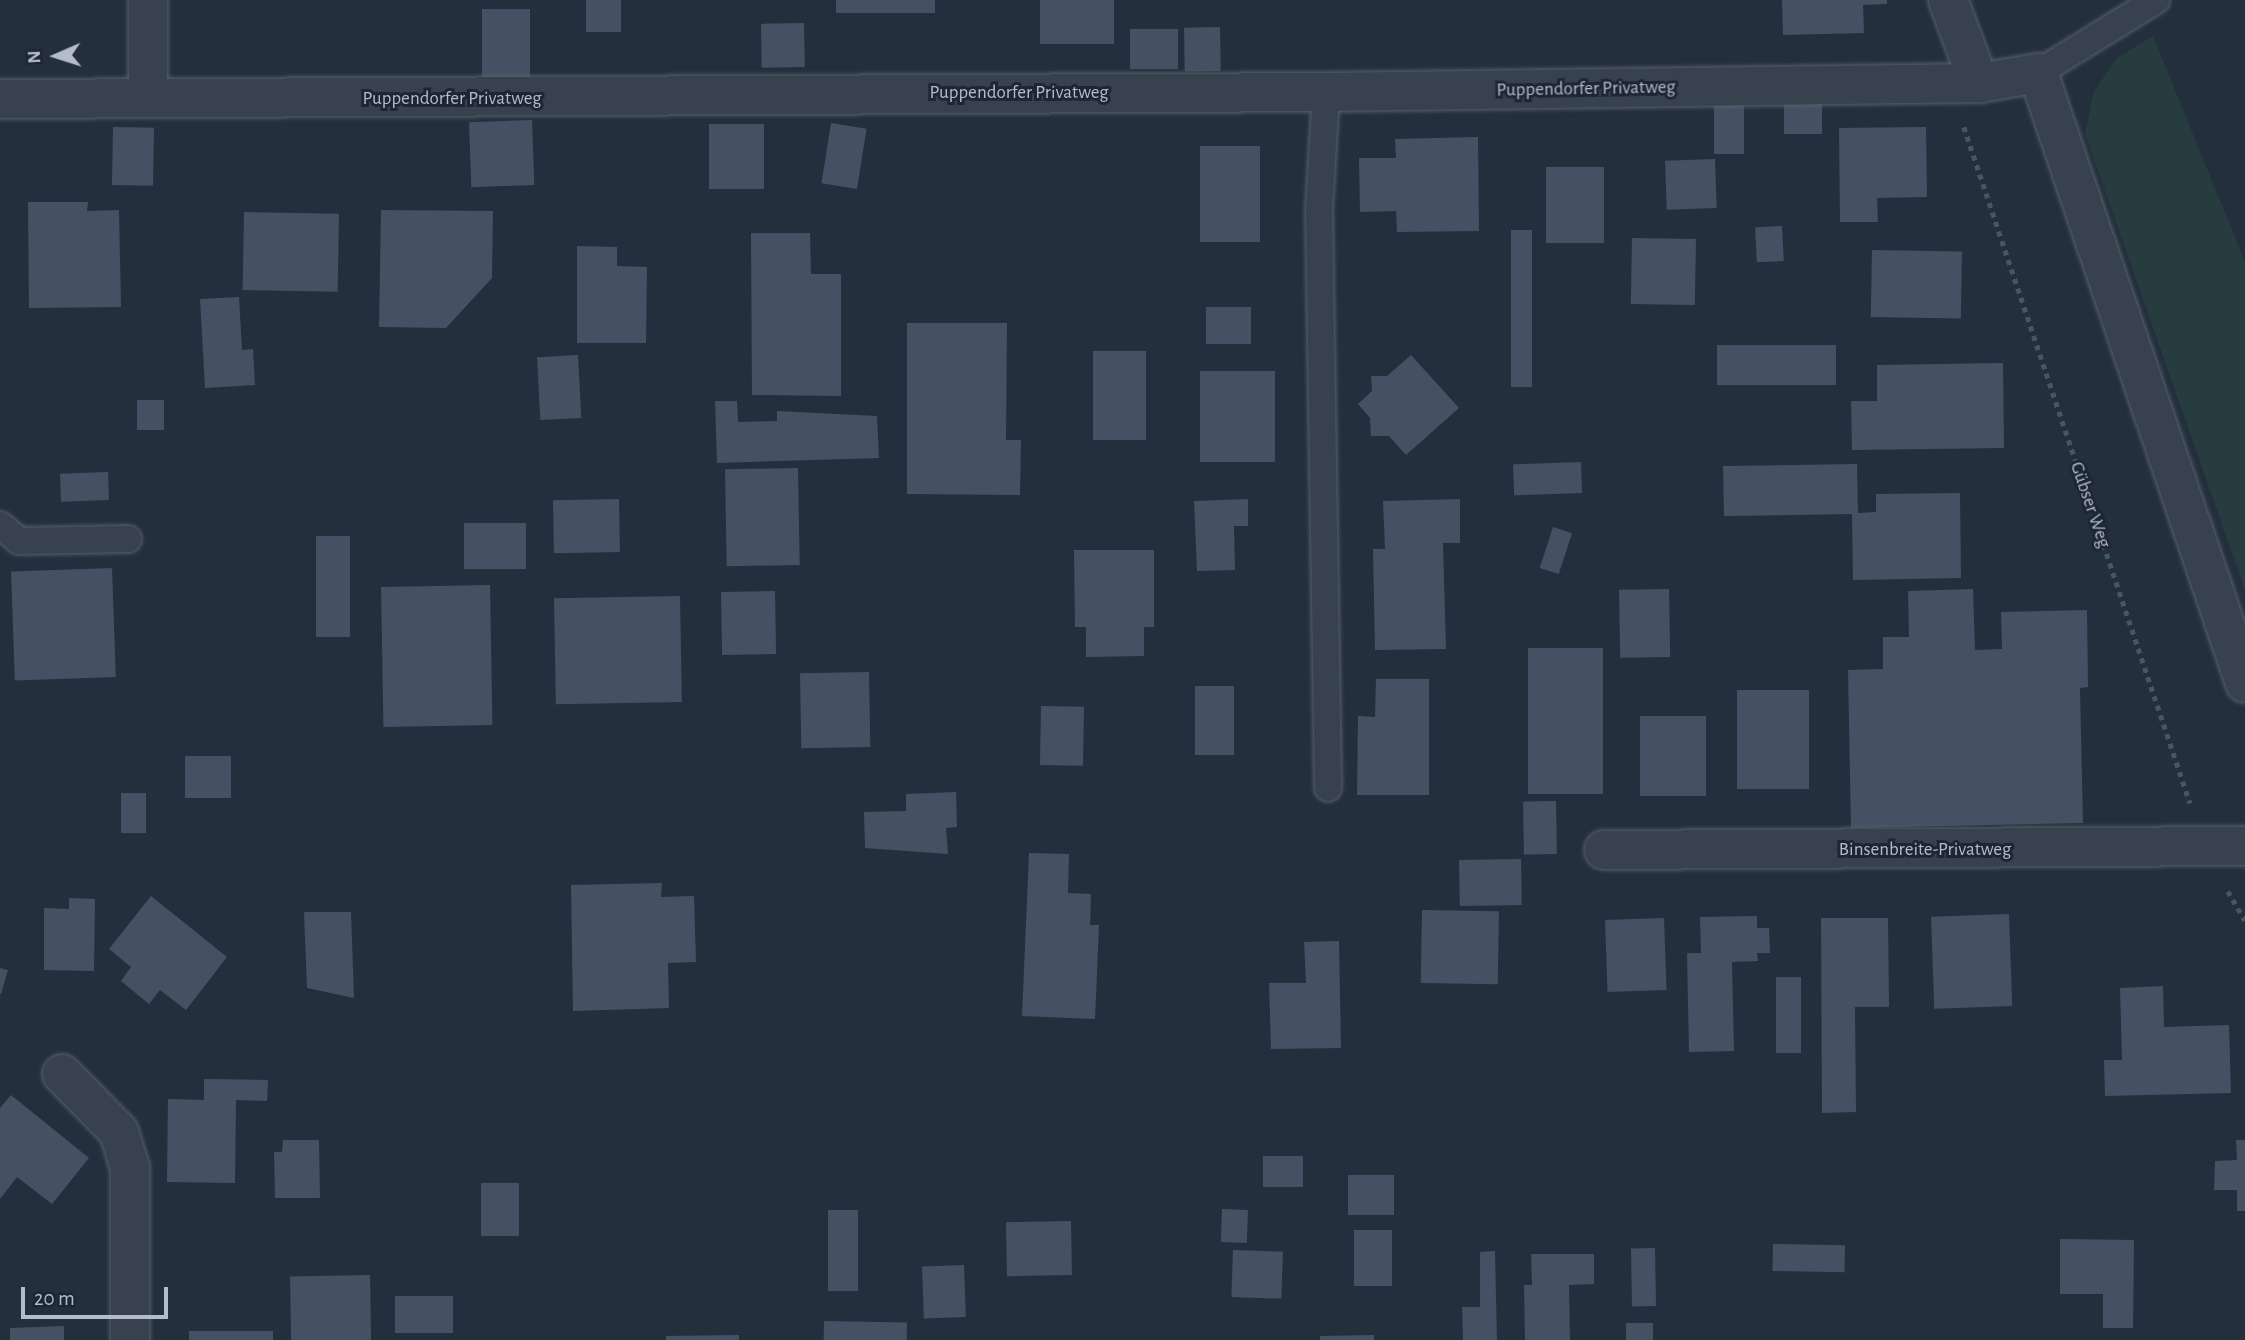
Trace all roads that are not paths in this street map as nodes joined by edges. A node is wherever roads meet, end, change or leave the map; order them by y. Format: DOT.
graph roads {
  1 [pos="148,0"];
  2 [pos="1948,0"];
  3 [pos="2156,0"];
  4 [pos="2038,73"];
  5 [pos="1964,83"];
  6 [pos="1326,92"];
  7 [pos="148,95"];
  8 [pos="0,99"];
  9 [pos="0,525"];
  10 [pos="128,539"];
  11 [pos="2245,683"];
  12 [pos="1328,788"];
  13 [pos="2245,846"];
  14 [pos="1604,850"];
  15 [pos="62,1074"];
  16 [pos="130,1340"];
  1 -- 7 [label="street"];
  2 -- 5 [label="street"];
  3 -- 4 [label="lane"];
  4 -- 5 [label="street, Puppendorfer Privatweg"];
  4 -- 11 [label="street"];
  5 -- 6 [label="street, Puppendorfer Privatweg"];
  6 -- 7 [label="street, Puppendorfer Privatweg"];
  6 -- 12 [label="lane"];
  7 -- 8 [label="street, Puppendorfer Privatweg"];
  9 -- 10 [label="lane"];
  13 -- 14 [label="street, Binsenbreite-Privatweg"];
  15 -- 16 [label="street"];
}
